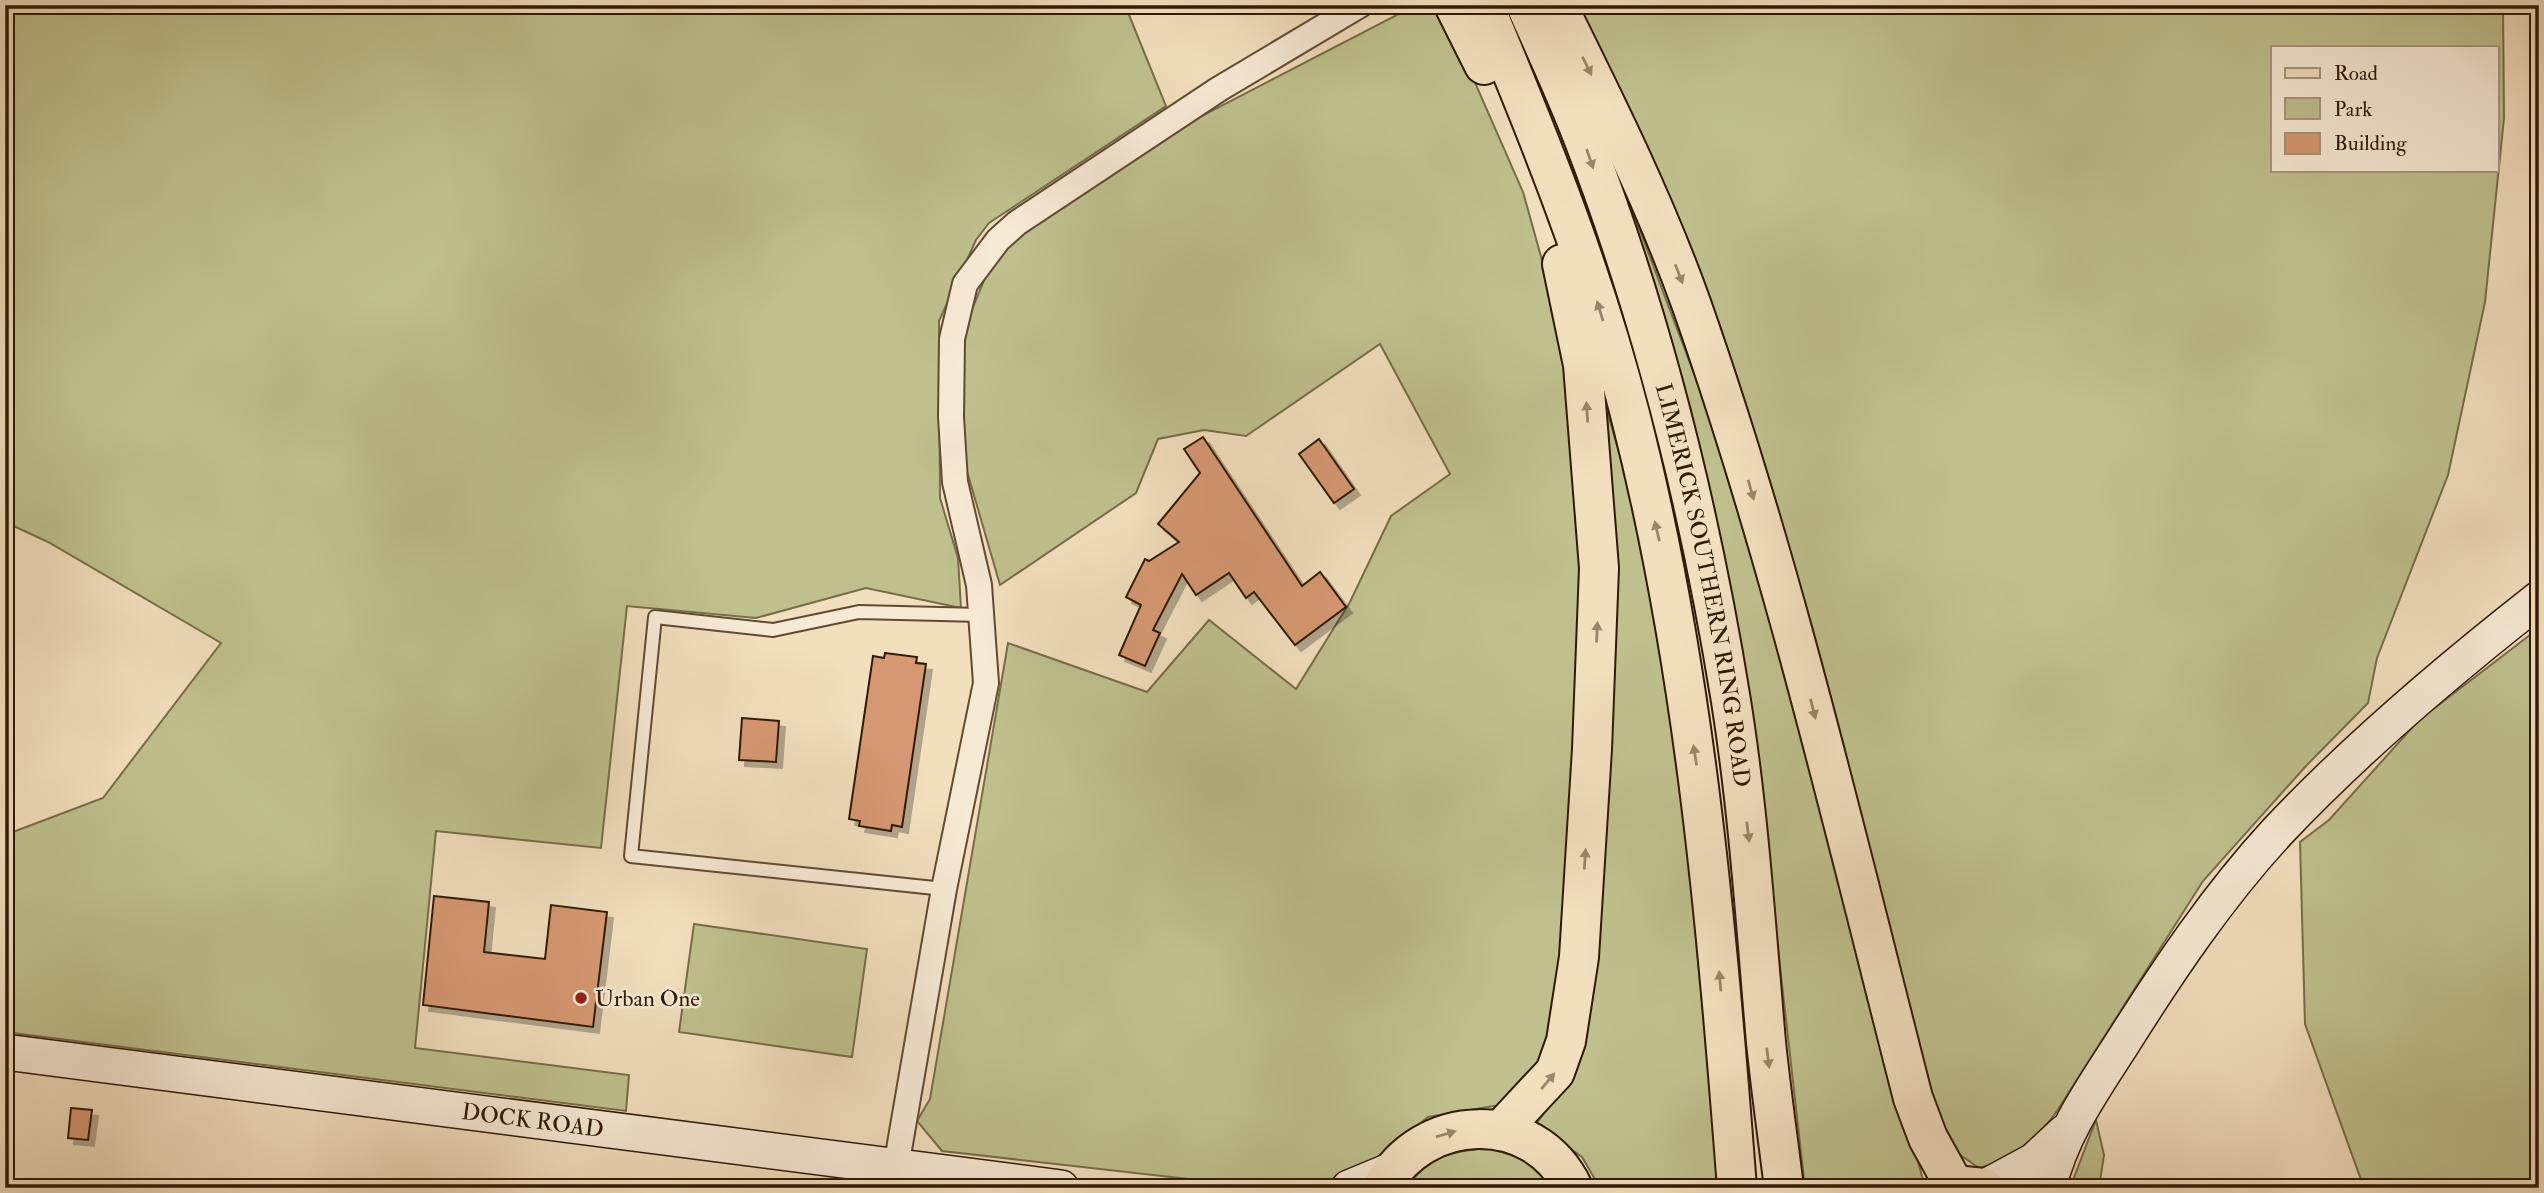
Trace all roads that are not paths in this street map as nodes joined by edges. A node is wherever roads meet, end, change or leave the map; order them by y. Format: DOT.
graph roads {
  1 [pos="1360,5"];
  2 [pos="1454,5"];
  3 [pos="1474,5"];
  4 [pos="1485,5"];
  5 [pos="1527,5"];
  6 [pos="1557,5"];
  7 [pos="1530,162"];
  8 [pos="2539,599"];
  9 [pos="981,615"];
  10 [pos="944,889"];
  11 [pos="6,1056"];
  12 [pos="2069,1127"];
  13 [pos="1501,1130"];
  14 [pos="895,1167"];
  15 [pos="1737,1179"];
  16 [pos="1386,1180"];
  17 [pos="1017,1185"];
  18 [pos="1966,1187"];
  19 [pos="1061,1188"];
  20 [pos="1349,1188"];
  21 [pos="1573,1188"];
  22 [pos="1784,1188"];
  23 [pos="2048,1188"];
  1 -- 9 [label="street"];
  2 -- 7 [label="main road"];
  3 -- 7 [label="main road"];
  15 -- 4 [label="main road, LIMERICK SOUTHERN RING ROAD, one-way"];
  5 -- 22 [label="main road, LIMERICK SOUTHERN RING ROAD, one-way"];
  6 -- 18 [label="main road, one-way"];
  13 -- 7 [label="main road, one-way"];
  8 -- 12 [label="main road"];
  9 -- 10 [label="street"];
  9 -- 10 [label="lane"];
  10 -- 14 [label="street"];
  11 -- 14 [label="main road, DOCK ROAD"];
  12 -- 18 [label="main road"];
  12 -- 23 [label="main road"];
  16 -- 13 [label="main road, one-way"];
  13 -- 21 [label="main road"];
  14 -- 17 [label="main road, DOCK ROAD"];
  16 -- 20 [label="main road"];
  17 -- 19 [label="main road, DOCK ROAD"];
}
